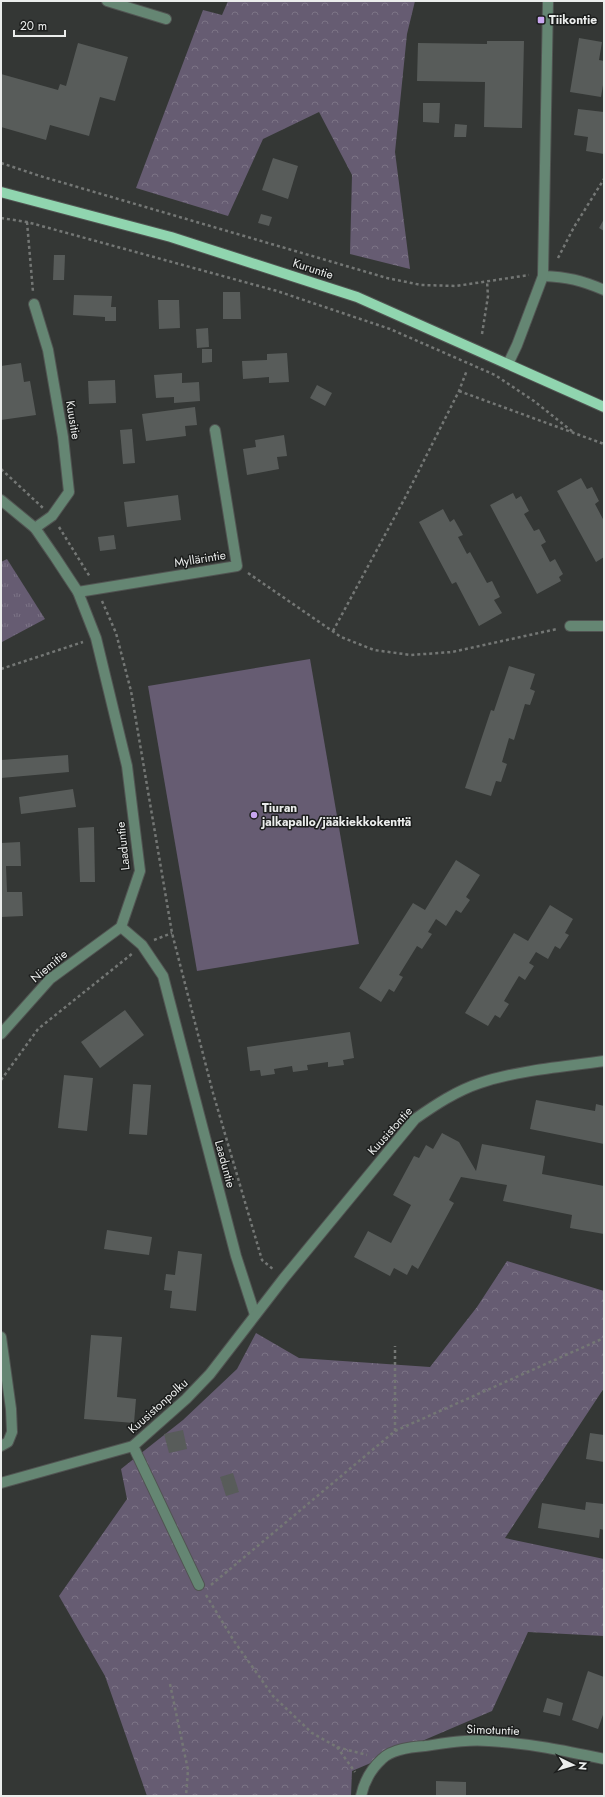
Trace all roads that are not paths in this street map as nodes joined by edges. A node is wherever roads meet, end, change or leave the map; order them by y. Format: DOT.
graph roads {
  1 [pos="107,1"];
  2 [pos="548,1"];
  3 [pos="166,19"];
  4 [pos="1,192"];
  5 [pos="547,276"];
  6 [pos="604,290"];
  7 [pos="34,304"];
  8 [pos="508,364"];
  9 [pos="604,407"];
  10 [pos="215,430"];
  11 [pos="1,500"];
  12 [pos="35,528"];
  13 [pos="78,592"];
  14 [pos="570,626"];
  15 [pos="604,626"];
  16 [pos="121,927"];
  17 [pos="1,1034"];
  18 [pos="604,1062"];
  19 [pos="256,1315"];
  20 [pos="1,1337"];
  21 [pos="1,1446"];
  22 [pos="133,1446"];
  23 [pos="1,1483"];
  24 [pos="201,1588"];
  25 [pos="604,1759"];
  26 [pos="361,1796"];
  1 -- 3 [label="street"];
  2 -- 5 [label="street"];
  4 -- 8 [label="main road, Kuruntie"];
  5 -- 6 [label="street"];
  5 -- 8 [label="street"];
  7 -- 12 [label="street, Kuusitie"];
  8 -- 9 [label="main road, Kuruntie"];
  10 -- 13 [label="street, Myllärintie"];
  11 -- 12 [label="street, Laaduntie"];
  12 -- 13 [label="street, Laaduntie"];
  13 -- 16 [label="street, Laaduntie"];
  14 -- 15 [label="street"];
  16 -- 17 [label="street, Niemitie"];
  16 -- 19 [label="street, Laaduntie"];
  18 -- 19 [label="street, Kuusistontie"];
  19 -- 22 [label="street, Kuusistonpolku"];
  20 -- 21 [label="street"];
  22 -- 23 [label="street, Kuusistonpolku"];
  22 -- 24 [label="street"];
  25 -- 26 [label="street, Simotuntie"];
}
